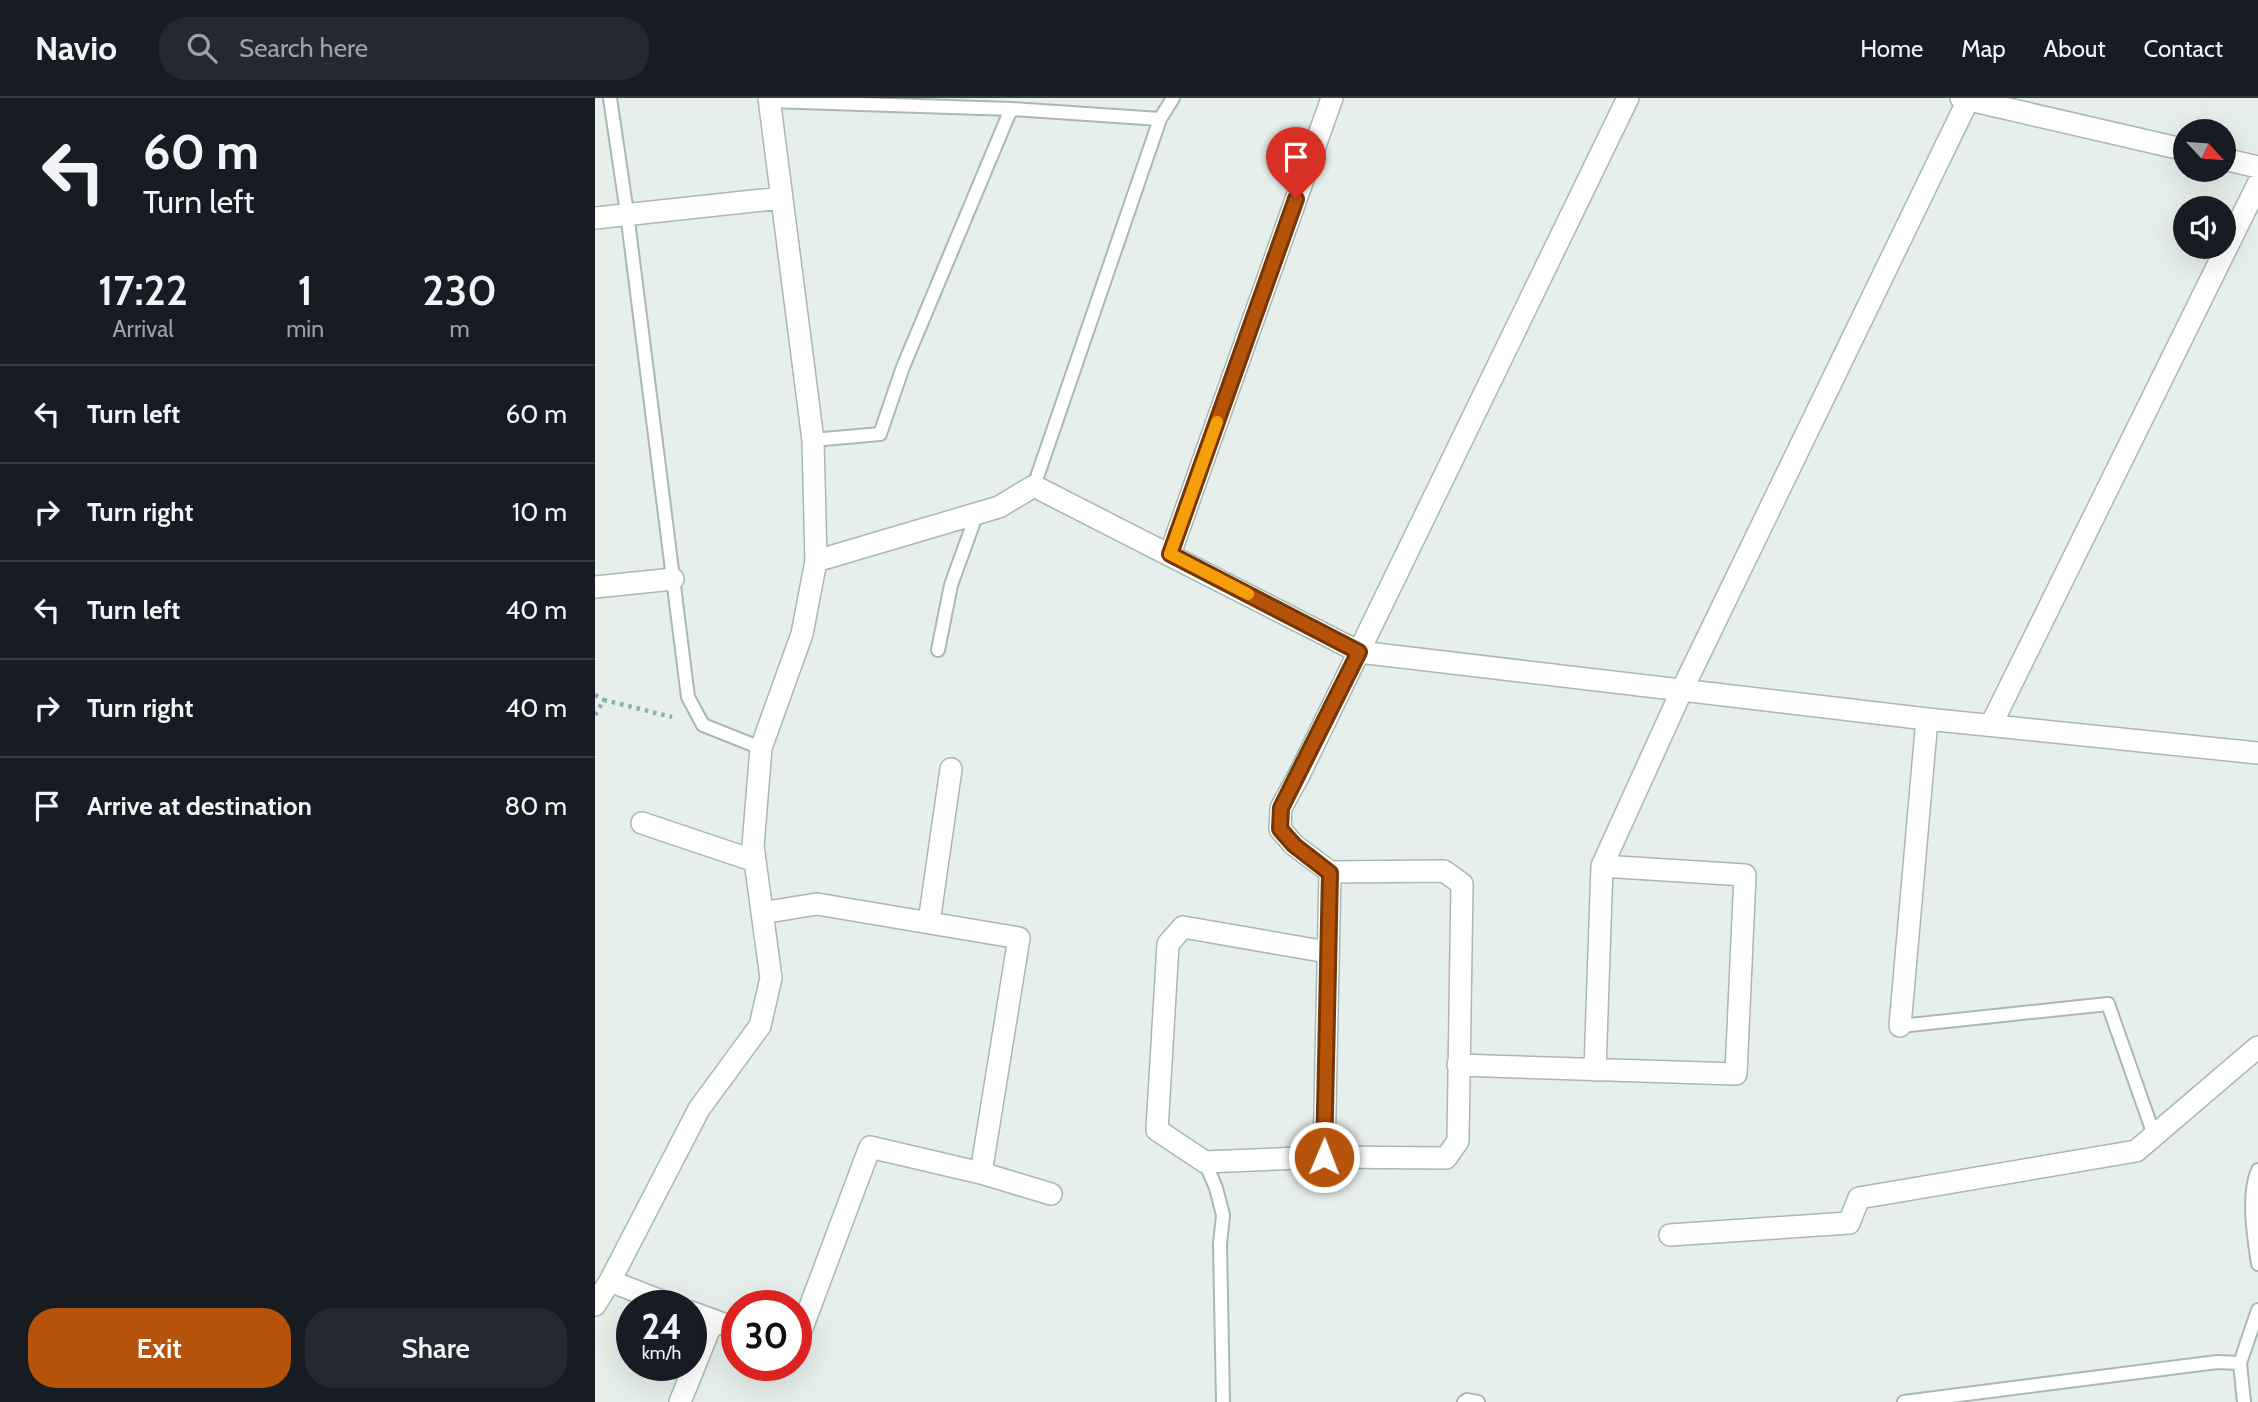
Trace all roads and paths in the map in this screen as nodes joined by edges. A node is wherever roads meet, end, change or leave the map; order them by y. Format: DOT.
graph roads {
  1 [pos="610,98"];
  2 [pos="1173,98"];
  3 [pos="1332,98"];
  4 [pos="1628,98"];
  5 [pos="770,99"];
  6 [pos="1966,99"];
  7 [pos="1011,109"];
  8 [pos="1160,119"];
  9 [pos="2173,147"];
  10 [pos="2237,162"];
  11 [pos="2258,167"];
  12 [pos="2258,184"];
  13 [pos="782,198"];
  14 [pos="627,213"];
  15 [pos="595,218"];
  16 [pos="813,440"];
  17 [pos="1034,486"];
  18 [pos="977,513"];
  19 [pos="1170,554"];
  20 [pos="816,561"];
  21 [pos="673,579"];
  22 [pos="595,587"];
  23 [pos="938,650"];
  24 [pos="1359,652"];
  25 [pos="1682,690"];
  26 [pos="595,695"];
  27 [pos="604,699"];
  28 [pos="595,715"];
  29 [pos="1927,719"];
  30 [pos="703,725"];
  31 [pos="1991,725"];
  32 [pos="761,748"];
  33 [pos="2258,753"];
  34 [pos="951,769"];
  35 [pos="642,823"];
  36 [pos="755,861"];
  37 [pos="1602,866"];
  38 [pos="1330,873"];
  39 [pos="762,913"];
  40 [pos="929,922"];
  41 [pos="1327,952"];
  42 [pos="1900,1026"];
  43 [pos="2258,1047"];
  44 [pos="1458,1065"];
  45 [pos="1595,1070"];
  46 [pos="2154,1135"];
  47 [pos="1324,1157"];
  48 [pos="1205,1162"];
  49 [pos="2258,1170"];
  50 [pos="981,1173"];
  51 [pos="1051,1194"];
  52 [pos="1670,1235"];
  53 [pos="2258,1264"];
  54 [pos="610,1281"];
  55 [pos="633,1290"];
  56 [pos="812,1301"];
  57 [pos="595,1305"];
  58 [pos="2258,1310"];
  59 [pos="707,1318"];
  60 [pos="713,1320"];
  61 [pos="721,1323"];
  62 [pos="2241,1363"];
  63 [pos="680,1402"];
  64 [pos="1223,1402"];
  65 [pos="1464,1402"];
  66 [pos="1478,1402"];
  67 [pos="1904,1402"];
  68 [pos="2244,1402"];
  1 -- 14 [label="lane"];
  2 -- 8 [label="lane"];
  3 -- 19 [label="street"];
  4 -- 24 [label="street"];
  5 -- 7 [label="lane"];
  5 -- 13 [label="street"];
  6 -- 9 [label="street"];
  6 -- 25 [label="street"];
  7 -- 8 [label="lane"];
  7 -- 16 [label="lane"];
  8 -- 17 [label="lane"];
  10 -- 11 [label="street"];
  12 -- 31 [label="street"];
  13 -- 14 [label="street"];
  13 -- 16 [label="street"];
  14 -- 15 [label="street"];
  14 -- 21 [label="lane"];
  16 -- 20 [label="street"];
  17 -- 18 [label="street"];
  17 -- 19 [label="street"];
  18 -- 20 [label="street"];
  18 -- 23 [label="lane"];
  19 -- 24 [label="street"];
  20 -- 32 [label="street"];
  21 -- 22 [label="street"];
  21 -- 30 [label="lane"];
  24 -- 25 [label="street"];
  24 -- 38 [label="street"];
  25 -- 29 [label="street"];
  25 -- 37 [label="street"];
  26 -- 27 [label="path"];
  27 -- 28 [label="path"];
  27 -- 30 [label="path"];
  29 -- 31 [label="street"];
  29 -- 42 [label="street"];
  30 -- 32 [label="lane"];
  31 -- 33 [label="street"];
  32 -- 36 [label="street"];
  34 -- 40 [label="street"];
  35 -- 36 [label="street"];
  36 -- 39 [label="street"];
  37 -- 45 [label="street"];
  37 -- 45 [label="street"];
  38 -- 41 [label="street"];
  38 -- 44 [label="street"];
  39 -- 40 [label="street"];
  39 -- 54 [label="street"];
  40 -- 50 [label="street"];
  41 -- 47 [label="street"];
  41 -- 48 [label="street"];
  42 -- 46 [label="lane"];
  43 -- 46 [label="street"];
  44 -- 45 [label="street"];
  44 -- 47 [label="street"];
  46 -- 52 [label="street"];
  47 -- 48 [label="street"];
  48 -- 64 [label="lane"];
  49 -- 53 [label="lane"];
  50 -- 51 [label="street"];
  50 -- 56 [label="street"];
  54 -- 55 [label="street"];
  54 -- 57 [label="street"];
  58 -- 62 [label="lane"];
  59 -- 60 [label="street"];
  60 -- 61 [label="street"];
  60 -- 63 [label="street"];
  62 -- 67 [label="lane"];
  62 -- 68 [label="lane"];
  65 -- 66 [label="lane"];
}
